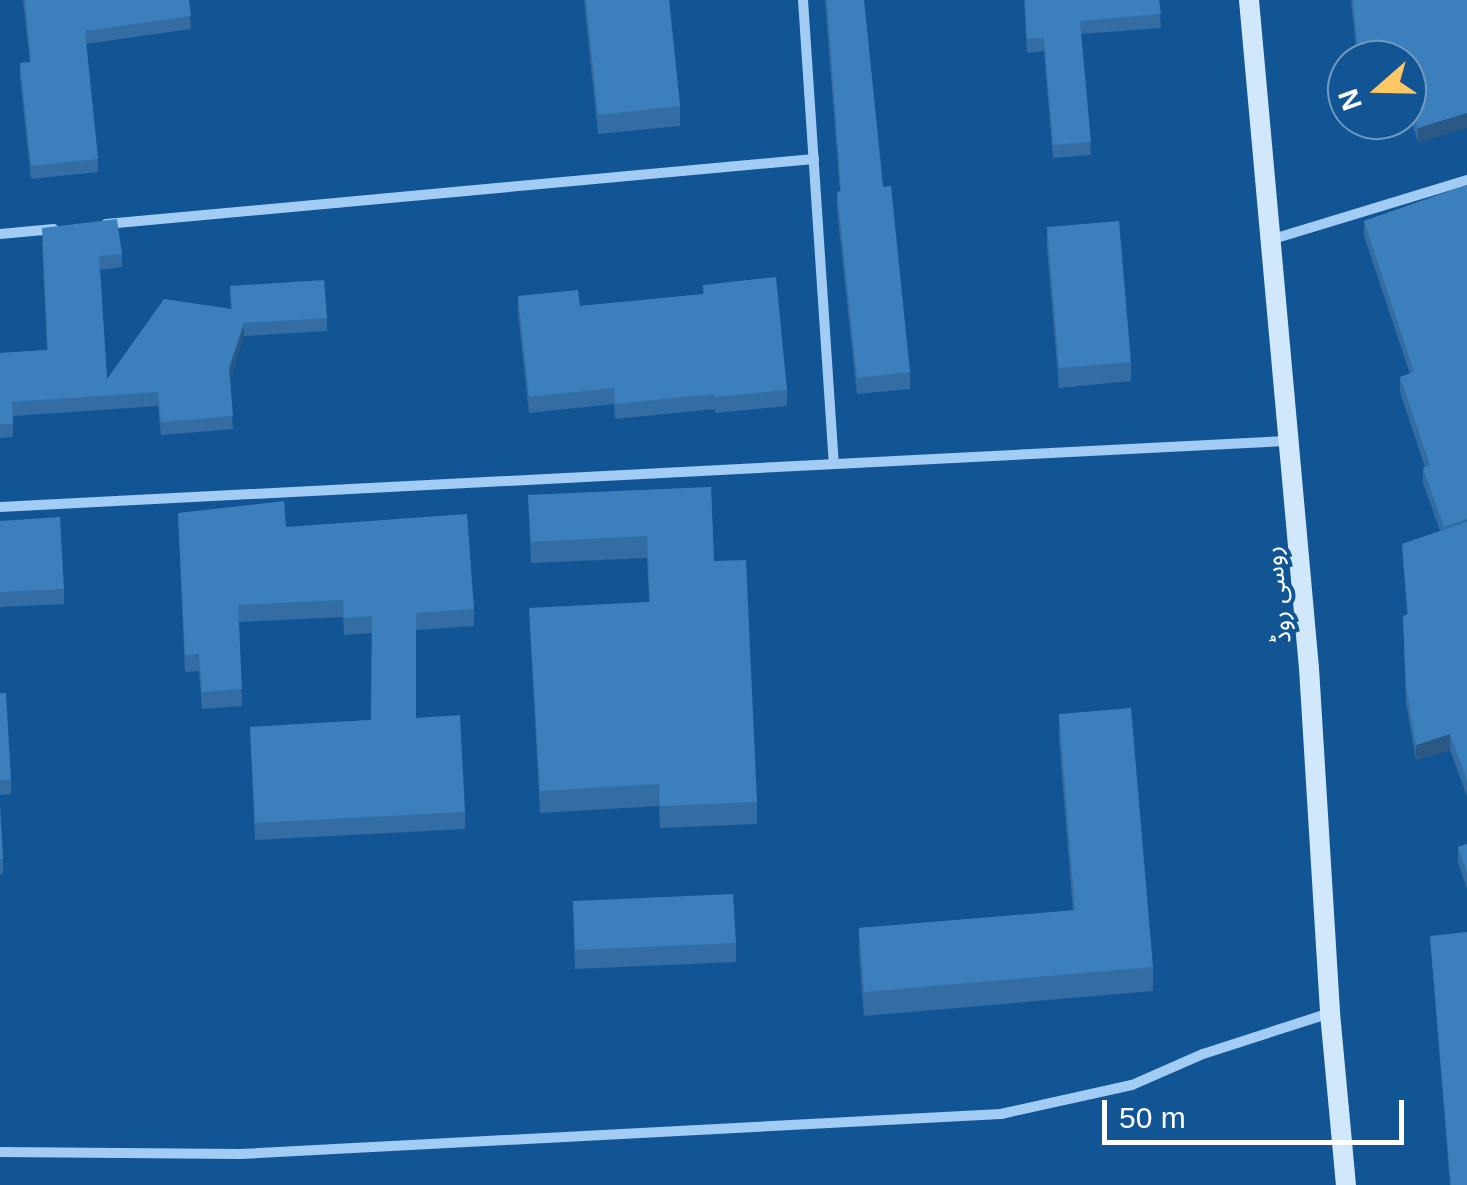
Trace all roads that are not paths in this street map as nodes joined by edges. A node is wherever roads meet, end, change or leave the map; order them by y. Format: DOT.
graph roads {
  1 [pos="804,0"];
  2 [pos="1249,0"];
  3 [pos="814,159"];
  4 [pos="1467,180"];
  5 [pos="99,225"];
  6 [pos="60,229"];
  7 [pos="0,234"];
  8 [pos="1270,240"];
  9 [pos="1287,441"];
  10 [pos="834,464"];
  11 [pos="0,508"];
  12 [pos="1330,1014"];
  13 [pos="0,1152"];
  14 [pos="1346,1185"];
  1 -- 3 [label="street"];
  2 -- 8 [label="main road, روسی روڈ"];
  3 -- 5 [label="street"];
  3 -- 10 [label="street"];
  4 -- 8 [label="street"];
  6 -- 7 [label="street"];
  8 -- 9 [label="main road, روسی روڈ"];
  9 -- 10 [label="street"];
  9 -- 12 [label="main road, روسی روڈ"];
  10 -- 11 [label="street"];
  12 -- 13 [label="street"];
  12 -- 14 [label="main road, روسی روڈ"];
}
